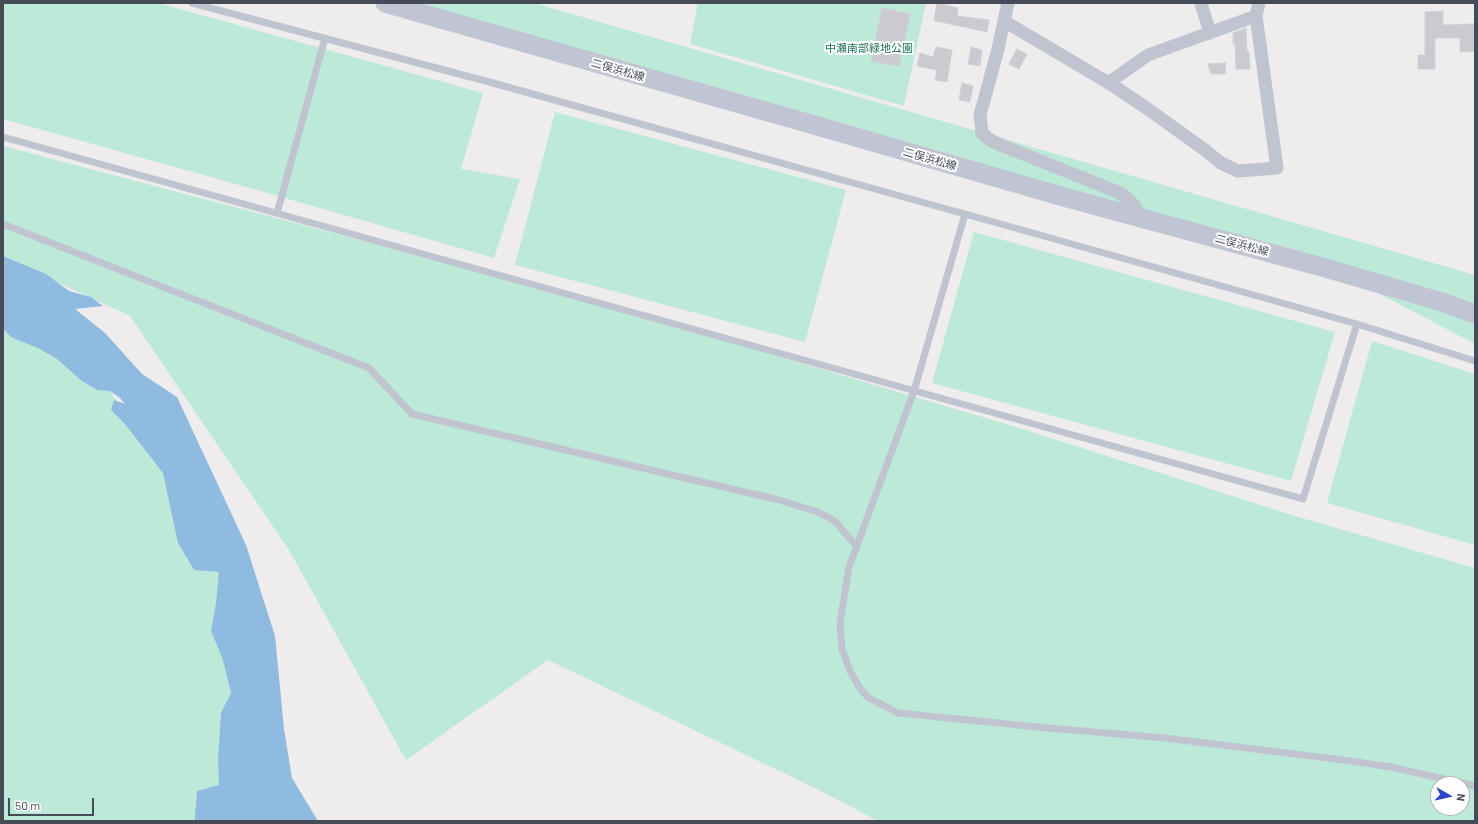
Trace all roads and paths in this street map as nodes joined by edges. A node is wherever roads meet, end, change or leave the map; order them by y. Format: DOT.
graph roads {
  1 [pos="192,3"];
  2 [pos="385,3"];
  3 [pos="1008,3"];
  4 [pos="1201,3"];
  5 [pos="1259,3"];
  6 [pos="1256,16"];
  7 [pos="1004,21"];
  8 [pos="1210,33"];
  9 [pos="325,38"];
  10 [pos="1108,83"];
  11 [pos="3,137"];
  12 [pos="277,213"];
  13 [pos="965,214"];
  14 [pos="1140,217"];
  15 [pos="3,224"];
  16 [pos="1475,314"];
  17 [pos="1356,324"];
  18 [pos="1475,361"];
  19 [pos="914,391"];
  20 [pos="857,547"];
  21 [pos="1475,786"];
  1 -- 9 [label="lane"];
  2 -- 14 [label="main road, 二俣浜松線"];
  3 -- 7 [label="street"];
  4 -- 8 [label="street"];
  5 -- 6 [label="street"];
  6 -- 8 [label="street"];
  6 -- 10 [label="street"];
  7 -- 10 [label="street"];
  7 -- 14 [label="street"];
  8 -- 10 [label="street"];
  9 -- 12 [label="lane"];
  9 -- 13 [label="lane"];
  11 -- 12 [label="lane"];
  12 -- 19 [label="lane"];
  13 -- 17 [label="lane"];
  13 -- 19 [label="lane"];
  14 -- 16 [label="main road, 二俣浜松線"];
  15 -- 20 [label="lane"];
  17 -- 18 [label="lane"];
  17 -- 19 [label="lane"];
  19 -- 20 [label="lane"];
  20 -- 21 [label="lane"];
}
